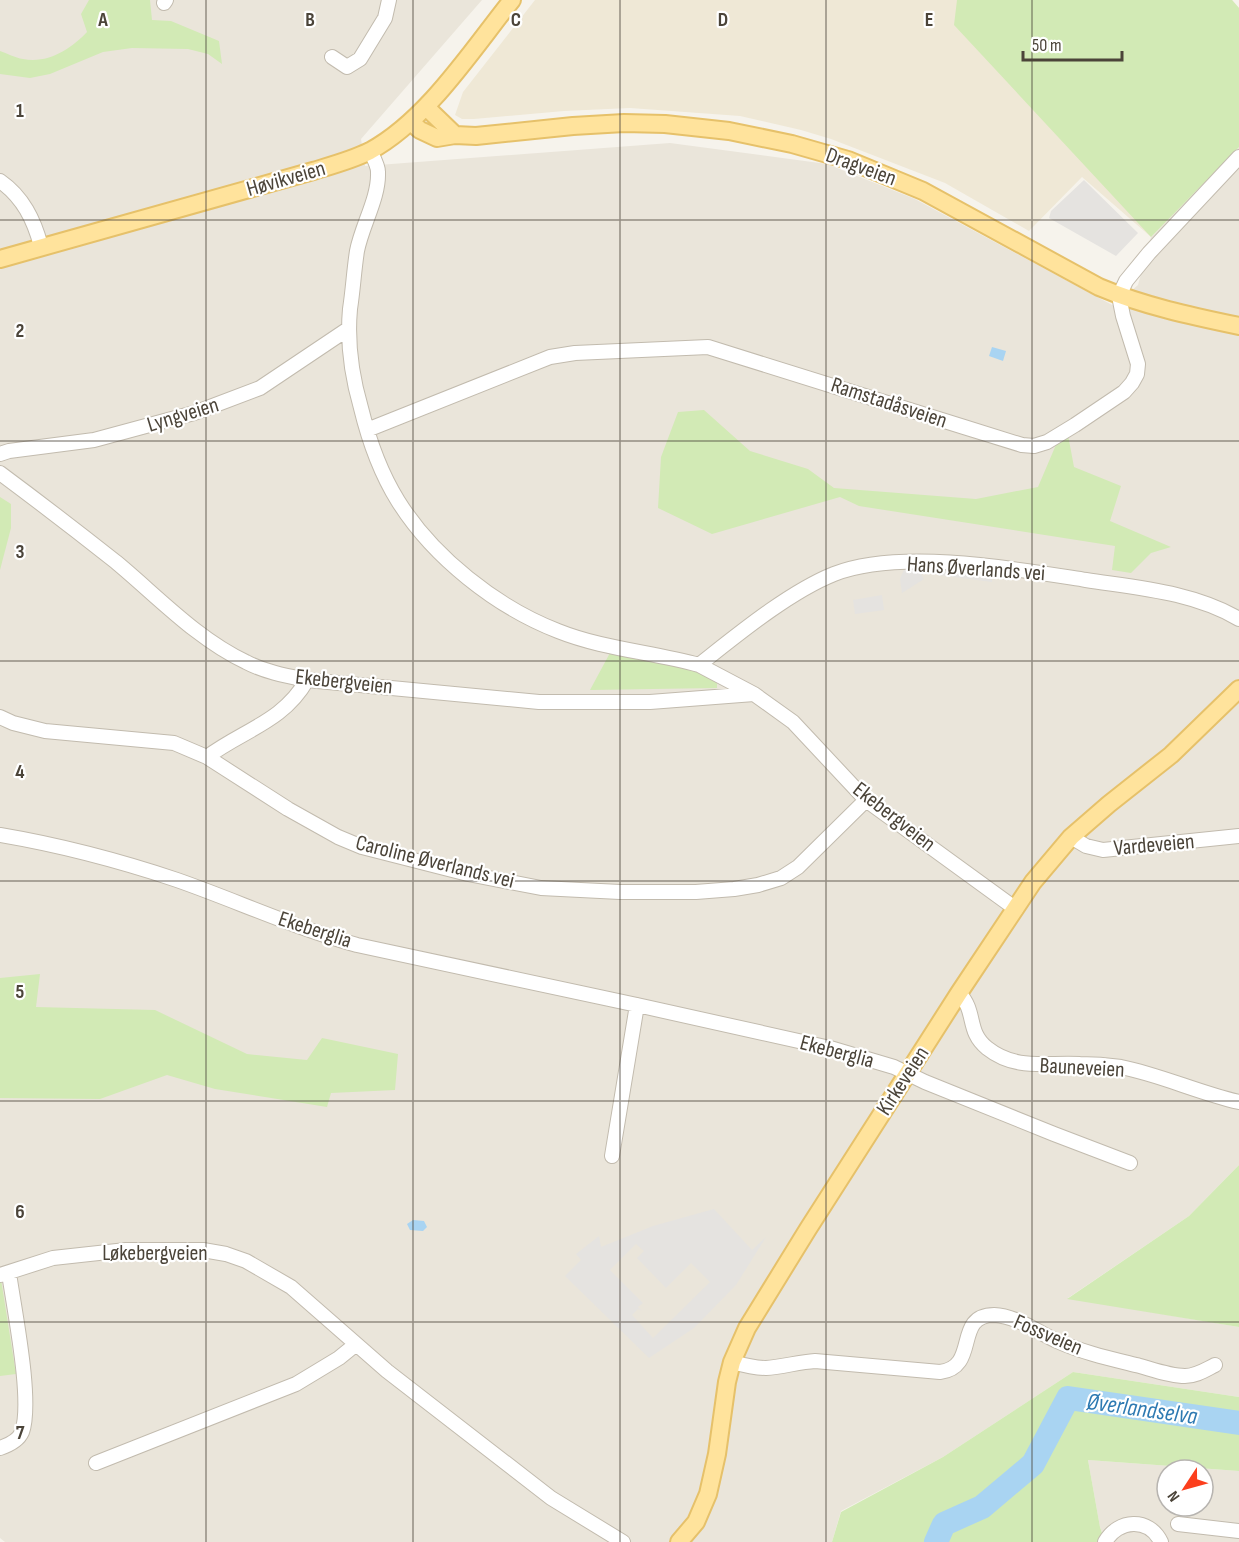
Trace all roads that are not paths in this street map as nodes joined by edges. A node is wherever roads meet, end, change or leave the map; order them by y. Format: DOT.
graph roads {
  1 [pos="389,0"];
  2 [pos="512,0"];
  3 [pos="332,57"];
  4 [pos="426,107"];
  5 [pos="411,122"];
  6 [pos="455,135"];
  7 [pos="370,151"];
  8 [pos="1239,157"];
  9 [pos="0,181"];
  10 [pos="41,246"];
  11 [pos="0,259"];
  12 [pos="1119,296"];
  13 [pos="1239,326"];
  14 [pos="348,329"];
  15 [pos="367,430"];
  16 [pos="0,454"];
  17 [pos="0,473"];
  18 [pos="1239,619"];
  19 [pos="699,665"];
  20 [pos="307,680"];
  21 [pos="1239,689"];
  22 [pos="754,694"];
  23 [pos="0,717"];
  24 [pos="207,757"];
  25 [pos="866,800"];
  26 [pos="0,835"];
  27 [pos="1239,836"];
  28 [pos="1071,837"];
  29 [pos="1016,909"];
  30 [pos="959,993"];
  31 [pos="637,1005"];
  32 [pos="907,1074"];
  33 [pos="1239,1102"];
  34 [pos="612,1156"];
  35 [pos="1130,1163"];
  36 [pos="4,1274"];
  37 [pos="355,1345"];
  38 [pos="732,1362"];
  39 [pos="1215,1365"];
  40 [pos="0,1448"];
  41 [pos="96,1463"];
  42 [pos="1178,1524"];
  43 [pos="1239,1530"];
  44 [pos="623,1542"];
  45 [pos="679,1542"];
  46 [pos="1105,1542"];
  47 [pos="1161,1542"];
  1 -- 3 [label="street"];
  2 -- 4 [label="main road, Høvikveien"];
  4 -- 5 [label="main road, Høvikveien"];
  4 -- 6 [label="main road"];
  5 -- 6 [label="main road, Dragveien"];
  5 -- 7 [label="main road, Høvikveien"];
  6 -- 12 [label="main road, Dragveien"];
  7 -- 10 [label="main road, Høvikveien"];
  7 -- 14 [label="street"];
  8 -- 12 [label="street"];
  9 -- 10 [label="street"];
  10 -- 11 [label="main road, Høvikveien"];
  12 -- 13 [label="main road, Dragveien"];
  12 -- 15 [label="street, Ramstadåsveien"];
  14 -- 15 [label="street"];
  14 -- 16 [label="street, Lyngveien"];
  15 -- 19 [label="street"];
  17 -- 20 [label="street, Ekebergveien"];
  18 -- 19 [label="street, Hans Øverlands vei"];
  19 -- 22 [label="street, Ekebergveien"];
  20 -- 22 [label="street, Ekebergveien"];
  20 -- 24 [label="street"];
  21 -- 28 [label="main road, Kirkeveien"];
  22 -- 25 [label="street, Ekebergveien"];
  23 -- 24 [label="street, Caroline Øverlands vei"];
  24 -- 25 [label="street, Caroline Øverlands vei"];
  25 -- 29 [label="street, Ekebergveien"];
  26 -- 31 [label="street, Ekeberglia"];
  27 -- 28 [label="street, Vardeveien"];
  28 -- 29 [label="main road, Kirkeveien"];
  29 -- 30 [label="main road, Kirkeveien"];
  30 -- 32 [label="main road, Kirkeveien"];
  30 -- 33 [label="street, Bauneveien"];
  31 -- 32 [label="street, Ekeberglia"];
  31 -- 34 [label="street"];
  32 -- 35 [label="street, Ekeberglia"];
  32 -- 38 [label="main road, Kirkeveien"];
  36 -- 37 [label="street, Løkebergveien"];
  36 -- 40 [label="street"];
  37 -- 41 [label="street"];
  37 -- 44 [label="street, Løkebergveien"];
  38 -- 39 [label="street, Fossveien"];
  38 -- 45 [label="main road, Kirkeveien"];
  42 -- 43 [label="street"];
  46 -- 47 [label="street"];
}
